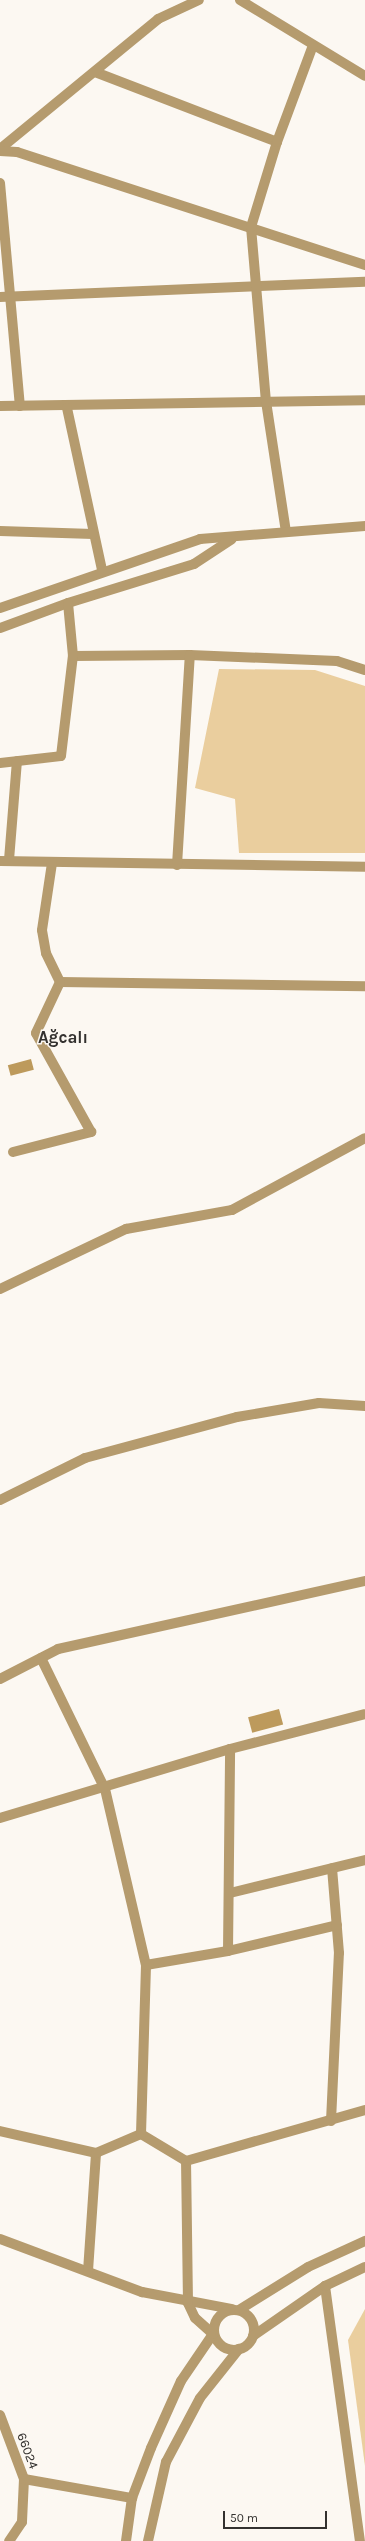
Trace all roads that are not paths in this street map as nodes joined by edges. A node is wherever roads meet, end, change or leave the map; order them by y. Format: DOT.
graph roads {
  1 [pos="199,0"];
  2 [pos="240,0"];
  3 [pos="313,45"];
  4 [pos="95,72"];
  5 [pos="365,76"];
  6 [pos="277,142"];
  7 [pos="0,150"];
  8 [pos="0,183"];
  9 [pos="251,226"];
  10 [pos="365,265"];
  11 [pos="365,282"];
  12 [pos="257,289"];
  13 [pos="4,297"];
  14 [pos="365,400"];
  15 [pos="266,402"];
  16 [pos="0,406"];
  17 [pos="20,406"];
  18 [pos="67,408"];
  19 [pos="365,526"];
  20 [pos="0,531"];
  21 [pos="286,532"];
  22 [pos="93,534"];
  23 [pos="232,539"];
  24 [pos="102,570"];
  25 [pos="68,603"];
  26 [pos="0,608"];
  27 [pos="0,628"];
  28 [pos="190,655"];
  29 [pos="73,656"];
  30 [pos="365,670"];
  31 [pos="17,761"];
  32 [pos="0,763"];
  33 [pos="5,861"];
  34 [pos="52,862"];
  35 [pos="177,865"];
  36 [pos="365,867"];
  37 [pos="60,982"];
  38 [pos="365,986"];
  39 [pos="365,1138"];
  40 [pos="13,1152"];
  41 [pos="0,1289"];
  42 [pos="365,1406"];
  43 [pos="0,1500"];
  44 [pos="365,1581"];
  45 [pos="41,1658"];
  46 [pos="0,1679"];
  47 [pos="365,1714"];
  48 [pos="230,1749"];
  49 [pos="105,1789"];
  50 [pos="0,1818"];
  51 [pos="365,1860"];
  52 [pos="332,1868"];
  53 [pos="230,1893"];
  54 [pos="337,1925"];
  55 [pos="228,1951"];
  56 [pos="146,1965"];
  57 [pos="365,2110"];
  58 [pos="331,2121"];
  59 [pos="0,2131"];
  60 [pos="141,2134"];
  61 [pos="96,2152"];
  62 [pos="186,2161"];
  63 [pos="0,2239"];
  64 [pos="365,2241"];
  65 [pos="365,2267"];
  66 [pos="88,2271"];
  67 [pos="325,2286"];
  68 [pos="188,2303"];
  69 [pos="235,2310"];
  70 [pos="213,2334"];
  71 [pos="253,2336"];
  72 [pos="239,2350"];
  73 [pos="0,2415"];
  74 [pos="24,2480"];
  75 [pos="132,2498"];
  76 [pos="362,2528"];
  77 [pos="9,2541"];
  78 [pos="126,2541"];
  79 [pos="148,2541"];
  80 [pos="360,2541"];
  1 -- 4 [label="street"];
  2 -- 3 [label="street"];
  3 -- 5 [label="street"];
  3 -- 6 [label="street"];
  4 -- 6 [label="street"];
  4 -- 7 [label="street"];
  6 -- 9 [label="street"];
  7 -- 9 [label="street"];
  8 -- 13 [label="street"];
  9 -- 10 [label="street"];
  9 -- 12 [label="street"];
  11 -- 12 [label="street"];
  12 -- 13 [label="street"];
  12 -- 15 [label="street"];
  13 -- 17 [label="street"];
  14 -- 15 [label="street"];
  15 -- 18 [label="street"];
  15 -- 21 [label="street"];
  16 -- 17 [label="street"];
  17 -- 18 [label="street"];
  18 -- 22 [label="street"];
  19 -- 21 [label="street"];
  20 -- 22 [label="street"];
  21 -- 23 [label="street"];
  22 -- 24 [label="street"];
  23 -- 24 [label="street"];
  23 -- 25 [label="street"];
  24 -- 26 [label="street"];
  25 -- 27 [label="street"];
  25 -- 29 [label="street"];
  28 -- 29 [label="street"];
  28 -- 30 [label="street"];
  28 -- 35 [label="street"];
  29 -- 31 [label="street"];
  31 -- 32 [label="street"];
  31 -- 33 [label="street"];
  33 -- 34 [label="street"];
  34 -- 35 [label="street"];
  34 -- 37 [label="street"];
  35 -- 36 [label="street"];
  37 -- 38 [label="street"];
  37 -- 40 [label="street"];
  39 -- 41 [label="street"];
  42 -- 43 [label="street"];
  44 -- 45 [label="street"];
  45 -- 46 [label="street"];
  45 -- 49 [label="street"];
  47 -- 48 [label="street"];
  48 -- 49 [label="street"];
  48 -- 53 [label="street"];
  49 -- 50 [label="street"];
  49 -- 56 [label="street"];
  51 -- 52 [label="street"];
  52 -- 53 [label="street"];
  52 -- 54 [label="street"];
  53 -- 55 [label="street"];
  54 -- 55 [label="street"];
  54 -- 58 [label="street"];
  55 -- 56 [label="street"];
  56 -- 60 [label="street"];
  57 -- 58 [label="street"];
  58 -- 62 [label="street"];
  59 -- 61 [label="street"];
  60 -- 61 [label="street"];
  60 -- 62 [label="street"];
  61 -- 66 [label="street"];
  62 -- 68 [label="street"];
  63 -- 66 [label="street"];
  64 -- 69 [label="street"];
  65 -- 67 [label="street"];
  66 -- 68 [label="street"];
  67 -- 71 [label="street"];
  67 -- 76 [label="street"];
  68 -- 69 [label="street"];
  68 -- 70 [label="street"];
  69 -- 70 [label="street"];
  69 -- 71 [label="street"];
  70 -- 72 [label="street"];
  70 -- 75 [label="street"];
  71 -- 72 [label="street"];
  72 -- 79 [label="street"];
  73 -- 74 [label="street, 66024"];
  74 -- 75 [label="street"];
  74 -- 77 [label="street, 66024"];
  75 -- 78 [label="street"];
  76 -- 80 [label="street"];
}
